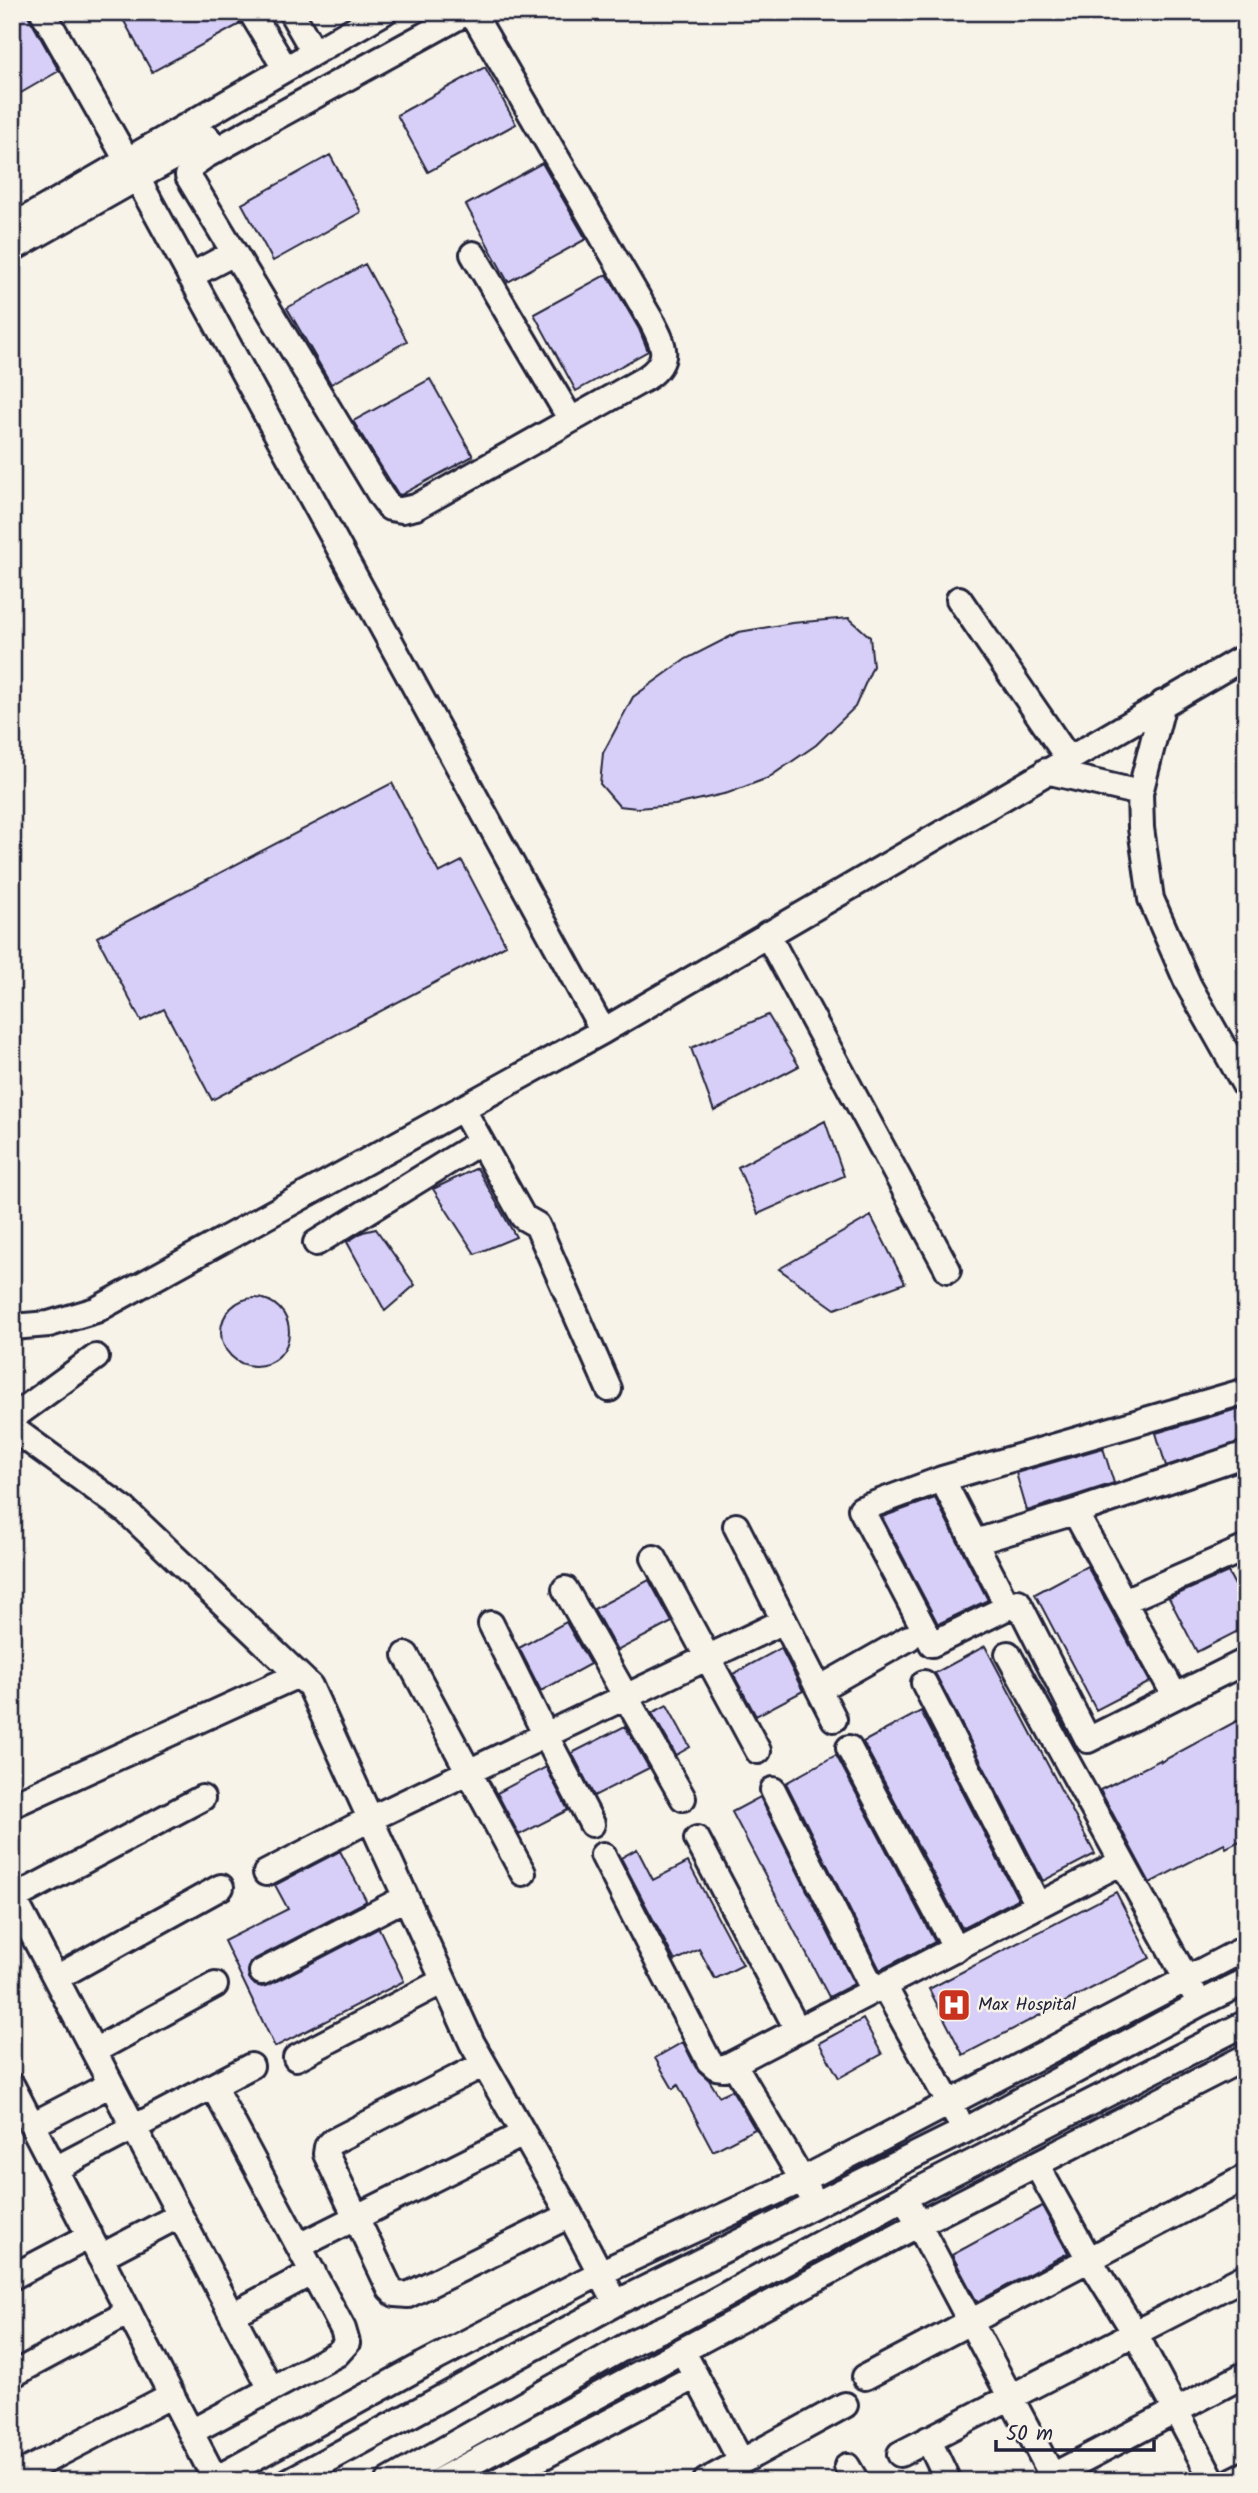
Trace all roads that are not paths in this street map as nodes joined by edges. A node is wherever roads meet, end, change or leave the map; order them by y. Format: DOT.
graph roads {
  1 [pos="43,12"];
  2 [pos="251,12"];
  3 [pos="291,12"];
  4 [pos="384,12"];
  5 [pos="431,12"];
  6 [pos="469,12"];
  7 [pos="314,52"];
  8 [pos="285,68"];
  9 [pos="132,170"];
  10 [pos="12,228"];
  11 [pos="12,249"];
  12 [pos="234,253"];
  13 [pos="474,254"];
  14 [pos="190,276"];
  15 [pos="571,420"];
  16 [pos="959,599"];
  17 [pos="1246,656"];
  18 [pos="1163,703"];
  19 [pos="1068,758"];
  20 [pos="1046,771"];
  21 [pos="1140,793"];
  22 [pos="767,934"];
  23 [pos="603,1031"];
  24 [pos="1246,1087"];
  25 [pos="461,1108"];
  26 [pos="480,1142"];
  27 [pos="316,1243"];
  28 [pos="948,1270"];
  29 [pos="12,1327"];
  30 [pos="96,1357"];
  31 [pos="609,1389"];
  32 [pos="1246,1391"];
  33 [pos="12,1418"];
  34 [pos="12,1428"];
  35 [pos="1246,1454"];
  36 [pos="942,1479"];
  37 [pos="1075,1513"];
  38 [pos="736,1526"];
  39 [pos="975,1542"];
  40 [pos="1246,1548"];
  41 [pos="654,1558"];
  42 [pos="565,1589"];
  43 [pos="1124,1601"];
  44 [pos="1008,1607"];
  45 [pos="784,1621"];
  46 [pos="491,1624"];
  47 [pos="909,1638"];
  48 [pos="1007,1654"];
  49 [pos="406,1656"];
  50 [pos="707,1657"];
  51 [pos="1246,1661"];
  52 [pos="298,1675"];
  53 [pos="924,1684"];
  54 [pos="818,1689"];
  55 [pos="1175,1696"];
  56 [pos="626,1697"];
  57 [pos="834,1719"];
  58 [pos="546,1736"];
  59 [pos="849,1748"];
  60 [pos="758,1751"];
  61 [pos="469,1773"];
  62 [pos="773,1790"];
  63 [pos="202,1798"];
  64 [pos="683,1798"];
  65 [pos="12,1805"];
  66 [pos="370,1819"];
  67 [pos="592,1824"];
  68 [pos="696,1839"];
  69 [pos="603,1855"];
  70 [pos="1122,1862"];
  71 [pos="266,1873"];
  72 [pos="523,1873"];
  73 [pos="221,1887"];
  74 [pos="13,1897"];
  75 [pos="405,1898"];
  76 [pos="1038,1905"];
  77 [pos="1246,1948"];
  78 [pos="956,1949"];
  79 [pos="262,1972"];
  80 [pos="56,1978"];
  81 [pos="1186,1979"];
  82 [pos="443,1981"];
  83 [pos="1246,1981"];
  84 [pos="215,1985"];
  85 [pos="879,1989"];
  86 [pos="1199,2004"];
  87 [pos="1246,2023"];
  88 [pos="797,2029"];
  89 [pos="94,2051"];
  90 [pos="1246,2057"];
  91 [pos="296,2058"];
  92 [pos="484,2064"];
  93 [pos="734,2064"];
  94 [pos="251,2066"];
  95 [pos="111,2084"];
  96 [pos="12,2086"];
  97 [pos="213,2087"];
  98 [pos="948,2102"];
  99 [pos="33,2125"];
  100 [pos="134,2127"];
  101 [pos="964,2131"];
  102 [pos="523,2134"];
  103 [pos="875,2141"];
  104 [pos="1035,2164"];
  105 [pos="890,2168"];
  106 [pos="55,2169"];
  107 [pos="1246,2177"];
  108 [pos="802,2180"];
  109 [pos="905,2197"];
  110 [pos="816,2203"];
  111 [pos="180,2215"];
  112 [pos="570,2215"];
  113 [pos="355,2218"];
  114 [pos="919,2224"];
  115 [pos="299,2246"];
  116 [pos="95,2247"];
  117 [pos="1089,2259"];
  118 [pos="313,2272"];
  119 [pos="600,2273"];
  120 [pos="1246,2276"];
  121 [pos="12,2277"];
  122 [pos="616,2303"];
  123 [pos="129,2312"];
  124 [pos="232,2315"];
  125 [pos="970,2322"];
  126 [pos="669,2326"];
  127 [pos="1135,2333"];
  128 [pos="681,2350"];
  129 [pos="1246,2374"];
  130 [pos="12,2375"];
  131 [pos="696,2376"];
  132 [pos="866,2377"];
  133 [pos="271,2389"];
  134 [pos="172,2395"];
  135 [pos="1010,2397"];
  136 [pos="845,2405"];
  137 [pos="1176,2411"];
  138 [pos="191,2432"];
  139 [pos="928,2439"];
  140 [pos="900,2454"];
  141 [pos="741,2461"];
  142 [pos="1246,2474"];
  143 [pos="12,2478"];
  144 [pos="1053,2479"];
  145 [pos="215,2480"];
  146 [pos="289,2481"];
  147 [pos="389,2481"];
  148 [pos="438,2481"];
  149 [pos="497,2481"];
  150 [pos="706,2481"];
  151 [pos="948,2481"];
  152 [pos="1213,2481"];
  153 [pos="1232,2481"];
  1 -- 9 [label="street"];
  2 -- 8 [label="street"];
  3 -- 7 [label="street"];
  4 -- 7 [label="street"];
  5 -- 9 [label="street"];
  6 -- 12 [label="street"];
  6 -- 15 [label="street"];
  7 -- 8 [label="street"];
  8 -- 9 [label="street"];
  9 -- 10 [label="street"];
  9 -- 11 [label="street"];
  9 -- 14 [label="street"];
  12 -- 14 [label="street"];
  12 -- 15 [label="street"];
  13 -- 15 [label="street"];
  14 -- 23 [label="street"];
  16 -- 19 [label="street"];
  17 -- 18 [label="street"];
  18 -- 19 [label="street"];
  18 -- 21 [label="street"];
  19 -- 20 [label="street"];
  20 -- 21 [label="street"];
  20 -- 22 [label="street"];
  21 -- 24 [label="street"];
  22 -- 23 [label="street"];
  22 -- 28 [label="street"];
  23 -- 25 [label="street"];
  25 -- 26 [label="street"];
  25 -- 29 [label="street"];
  26 -- 27 [label="street"];
  26 -- 31 [label="street"];
  30 -- 33 [label="street"];
  32 -- 36 [label="street"];
  34 -- 52 [label="street"];
  35 -- 37 [label="street"];
  36 -- 39 [label="street"];
  36 -- 44 [label="street"];
  37 -- 39 [label="street"];
  37 -- 43 [label="street"];
  38 -- 45 [label="street"];
  39 -- 44 [label="street"];
  40 -- 43 [label="street"];
  41 -- 50 [label="street"];
  42 -- 56 [label="street"];
  43 -- 55 [label="street"];
  44 -- 55 [label="street"];
  45 -- 50 [label="street"];
  45 -- 54 [label="street"];
  46 -- 58 [label="street"];
  47 -- 54 [label="street"];
  48 -- 70 [label="street"];
  49 -- 61 [label="street"];
  50 -- 56 [label="street"];
  50 -- 60 [label="street"];
  51 -- 55 [label="street"];
  52 -- 65 [label="street"];
  52 -- 66 [label="street"];
  53 -- 76 [label="street"];
  54 -- 57 [label="street"];
  56 -- 58 [label="street"];
  56 -- 64 [label="street"];
  58 -- 61 [label="street"];
  58 -- 67 [label="street"];
  59 -- 78 [label="street"];
  61 -- 66 [label="street"];
  61 -- 72 [label="street"];
  62 -- 85 [label="street"];
  63 -- 74 [label="street"];
  66 -- 71 [label="street"];
  66 -- 75 [label="street"];
  68 -- 88 [label="street"];
  69 -- 93 [label="street"];
  70 -- 76 [label="street"];
  70 -- 81 [label="street"];
  73 -- 80 [label="street"];
  74 -- 80 [label="street"];
  75 -- 79 [label="street"];
  75 -- 82 [label="street"];
  76 -- 78 [label="street"];
  77 -- 81 [label="street"];
  78 -- 85 [label="street"];
  80 -- 89 [label="street"];
  81 -- 86 [label="street"];
  81 -- 98 [label="street"];
  82 -- 91 [label="street"];
  82 -- 92 [label="street"];
  83 -- 86 [label="street"];
  84 -- 89 [label="street"];
  85 -- 88 [label="street"];
  85 -- 98 [label="street"];
  86 -- 101 [label="street"];
  87 -- 109 [label="street"];
  88 -- 93 [label="street"];
  89 -- 95 [label="street"];
  90 -- 104 [label="street"];
  92 -- 102 [label="street"];
  92 -- 113 [label="street"];
  93 -- 108 [label="street"];
  94 -- 97 [label="street"];
  95 -- 99 [label="street"];
  95 -- 100 [label="street"];
  96 -- 99 [label="street"];
  97 -- 100 [label="street"];
  97 -- 115 [label="street"];
  98 -- 101 [label="street"];
  98 -- 103 [label="street"];
  99 -- 106 [label="street"];
  100 -- 106 [label="street"];
  100 -- 111 [label="street"];
  101 -- 105 [label="street"];
  102 -- 112 [label="street"];
  102 -- 113 [label="street"];
  103 -- 105 [label="street"];
  103 -- 108 [label="street"];
  104 -- 114 [label="street"];
  104 -- 117 [label="street"];
  105 -- 109 [label="street"];
  105 -- 110 [label="street"];
  106 -- 116 [label="street"];
  107 -- 117 [label="street"];
  108 -- 110 [label="street"];
  108 -- 119 [label="street"];
  109 -- 114 [label="street"];
  109 -- 126 [label="street"];
  110 -- 122 [label="street"];
  111 -- 116 [label="street"];
  111 -- 124 [label="street"];
  112 -- 113 [label="street"];
  112 -- 119 [label="street"];
  113 -- 115 [label="street"];
  114 -- 125 [label="street"];
  114 -- 128 [label="street"];
  115 -- 118 [label="street"];
  116 -- 121 [label="street"];
  116 -- 123 [label="street"];
  117 -- 125 [label="street"];
  117 -- 127 [label="street"];
  118 -- 124 [label="street"];
  118 -- 133 [label="street"];
  119 -- 122 [label="street"];
  119 -- 145 [label="street"];
  120 -- 127 [label="street"];
  122 -- 146 [label="street"];
  123 -- 130 [label="street"];
  123 -- 134 [label="street"];
  124 -- 133 [label="street"];
  125 -- 132 [label="street"];
  125 -- 135 [label="street"];
  126 -- 128 [label="street"];
  126 -- 147 [label="street"];
  127 -- 135 [label="street"];
  127 -- 137 [label="street"];
  128 -- 131 [label="street"];
  128 -- 148 [label="street"];
  129 -- 137 [label="street"];
  131 -- 141 [label="street"];
  131 -- 149 [label="street"];
  133 -- 138 [label="street"];
  134 -- 138 [label="street"];
  134 -- 143 [label="street"];
  135 -- 139 [label="street"];
  135 -- 144 [label="street"];
  136 -- 141 [label="street"];
  137 -- 144 [label="street"];
  137 -- 152 [label="street"];
  138 -- 145 [label="street"];
  139 -- 140 [label="street"];
  139 -- 151 [label="street"];
  141 -- 150 [label="street"];
  142 -- 153 [label="street"];
}
